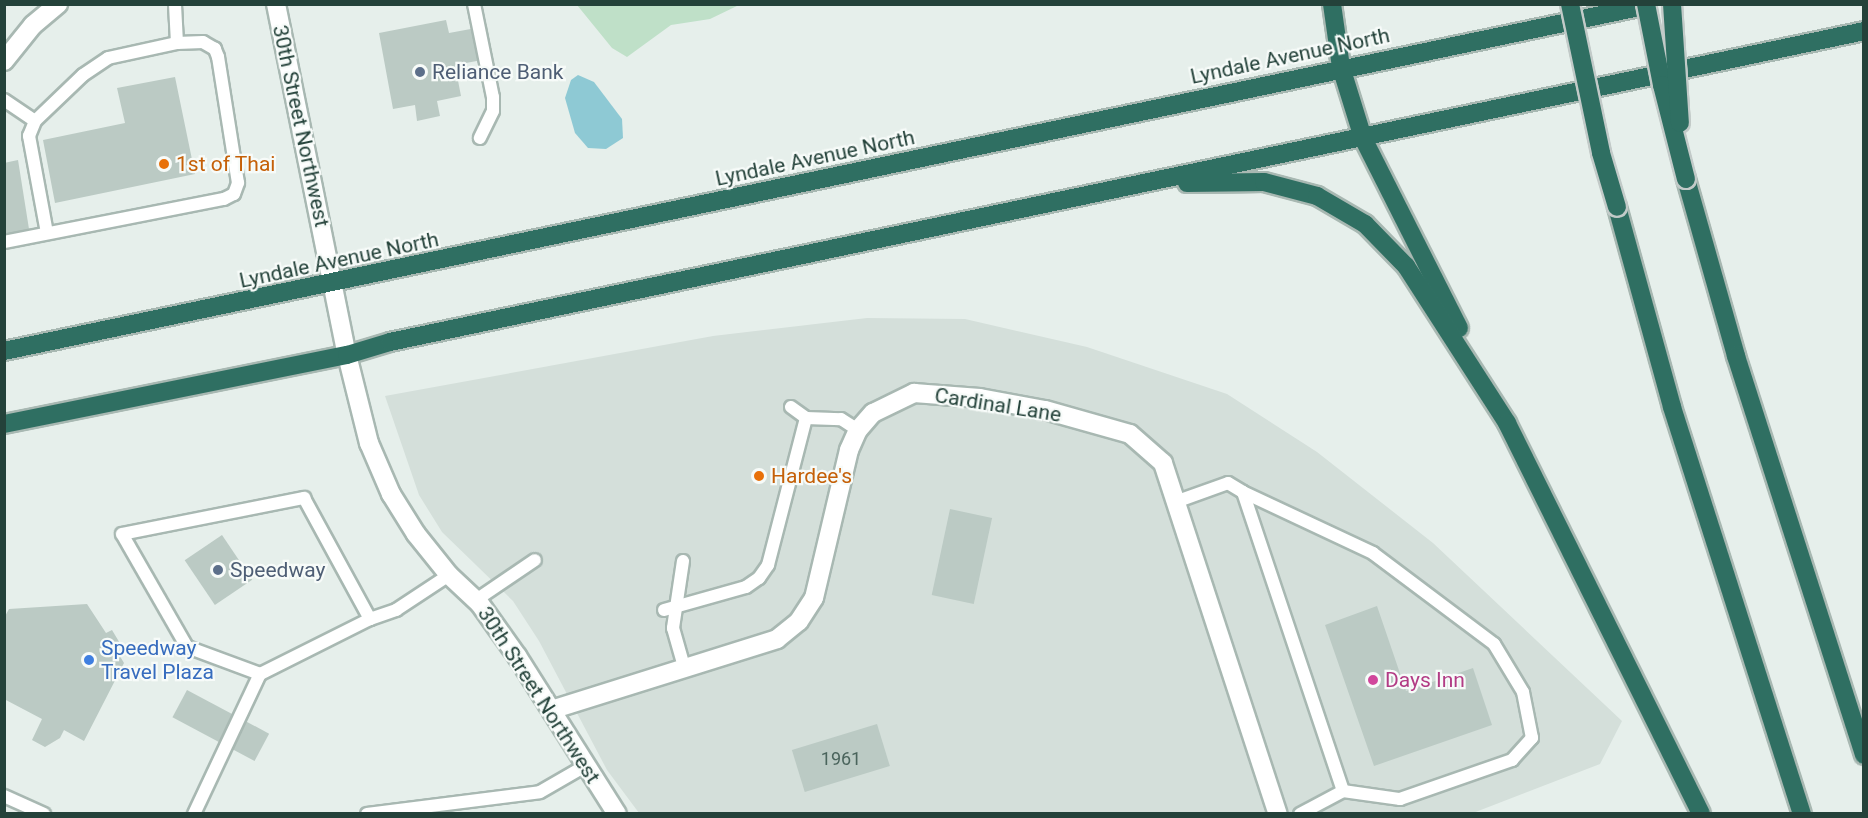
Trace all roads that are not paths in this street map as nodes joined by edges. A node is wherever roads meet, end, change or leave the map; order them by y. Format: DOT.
graph roads {
  1 [pos="58,4"];
  2 [pos="175,4"];
  3 [pos="276,4"];
  4 [pos="474,4"];
  5 [pos="1332,4"];
  6 [pos="1570,4"];
  7 [pos="1672,4"];
  8 [pos="1640,6"];
  9 [pos="1863,31"];
  10 [pos="177,43"];
  11 [pos="4,61"];
  12 [pos="1341,67"];
  13 [pos="4,100"];
  14 [pos="36,121"];
  15 [pos="480,138"];
  16 [pos="1363,138"];
  17 [pos="1686,179"];
  18 [pos="1126,186"];
  19 [pos="48,233"];
  20 [pos="4,242"];
  21 [pos="333,284"];
  22 [pos="4,351"];
  23 [pos="347,355"];
  24 [pos="791,407"];
  25 [pos="806,418"];
  26 [pos="1508,423"];
  27 [pos="4,424"];
  28 [pos="858,430"];
  29 [pos="1244,492"];
  30 [pos="1178,501"];
  31 [pos="535,560"];
  32 [pos="683,561"];
  33 [pos="449,575"];
  34 [pos="476,600"];
  35 [pos="670,609"];
  36 [pos="370,619"];
  37 [pos="685,670"];
  38 [pos="260,674"];
  39 [pos="551,710"];
  40 [pos="1863,755"];
  41 [pos="585,766"];
  42 [pos="1342,791"];
  43 [pos="4,796"];
  44 [pos="44,813"];
  45 [pos="194,813"];
  46 [pos="367,813"];
  47 [pos="617,813"];
  48 [pos="1278,813"];
  49 [pos="1300,813"];
  50 [pos="1701,813"];
  51 [pos="1802,813"];
  1 -- 11 [label="street"];
  2 -- 10 [label="lane"];
  3 -- 21 [label="street, 30th Street Northwest"];
  4 -- 15 [label="lane"];
  5 -- 12 [label="highway"];
  6 -- 51 [label="highway, bridge"];
  7 -- 17 [label="highway, bridge"];
  8 -- 12 [label="highway, Lyndale Avenue North"];
  8 -- 17 [label="highway, bridge"];
  9 -- 16 [label="highway"];
  10 -- 14 [label="lane"];
  10 -- 19 [label="lane"];
  12 -- 16 [label="highway"];
  12 -- 21 [label="highway, Lyndale Avenue North"];
  13 -- 14 [label="lane"];
  14 -- 19 [label="lane"];
  16 -- 18 [label="highway"];
  16 -- 26 [label="highway"];
  17 -- 40 [label="highway"];
  18 -- 23 [label="highway"];
  18 -- 26 [label="highway"];
  19 -- 20 [label="lane"];
  21 -- 22 [label="highway, Lyndale Avenue North"];
  21 -- 23 [label="street, 30th Street Northwest"];
  23 -- 27 [label="highway"];
  23 -- 33 [label="street, 30th Street Northwest"];
  24 -- 25 [label="lane"];
  25 -- 28 [label="lane"];
  25 -- 35 [label="lane"];
  26 -- 50 [label="highway"];
  28 -- 30 [label="street, Cardinal Lane"];
  28 -- 37 [label="street, Cardinal Lane"];
  29 -- 30 [label="lane"];
  29 -- 42 [label="lane"];
  29 -- 42 [label="lane"];
  30 -- 48 [label="street, Cardinal Lane"];
  31 -- 34 [label="lane"];
  32 -- 35 [label="lane"];
  33 -- 34 [label="street, 30th Street Northwest"];
  33 -- 36 [label="lane"];
  34 -- 39 [label="street, 30th Street Northwest"];
  35 -- 37 [label="lane"];
  36 -- 38 [label="lane"];
  36 -- 38 [label="lane"];
  37 -- 39 [label="street, Cardinal Lane"];
  38 -- 45 [label="lane"];
  39 -- 41 [label="street, 30th Street Northwest"];
  41 -- 46 [label="lane"];
  41 -- 47 [label="street, 30th Street Northwest"];
  42 -- 49 [label="lane"];
  43 -- 44 [label="lane"];
}
